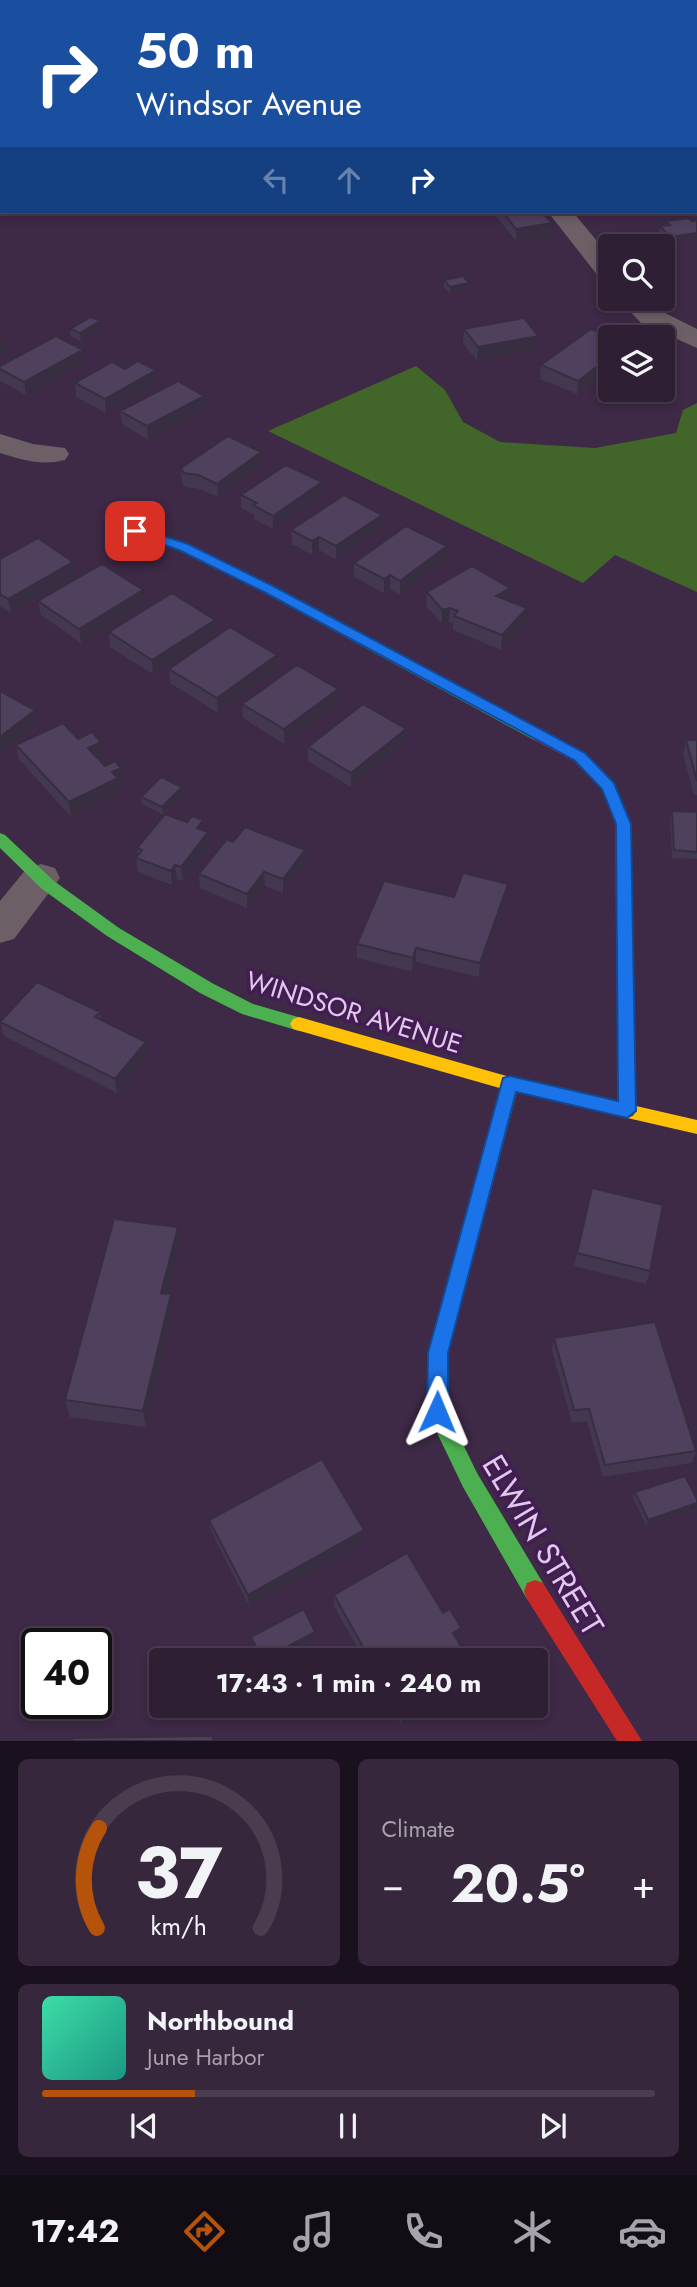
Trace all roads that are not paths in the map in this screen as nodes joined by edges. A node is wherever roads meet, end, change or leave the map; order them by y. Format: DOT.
graph roads {
  1 [pos="562,214"];
  2 [pos="598,259"];
  3 [pos="646,311"];
  4 [pos="697,340"];
  5 [pos="0,443"];
  6 [pos="54,454"];
  7 [pos="135,531"];
  8 [pos="0,839"];
  9 [pos="41,878"];
  10 [pos="0,928"];
  11 [pos="510,1084"];
  12 [pos="627,1111"];
  13 [pos="697,1126"];
  14 [pos="630,1741"];
  1 -- 2 [label="street"];
  3 -- 4 [label="street"];
  5 -- 6 [label="street"];
  7 -- 12 [label="street"];
  8 -- 9 [label="street, WINDSOR AVENUE"];
  9 -- 10 [label="street"];
  9 -- 11 [label="street, WINDSOR AVENUE"];
  11 -- 12 [label="street, WINDSOR AVENUE"];
  11 -- 14 [label="street, ELWIN STREET"];
  12 -- 13 [label="street, WINDSOR AVENUE"];
}
